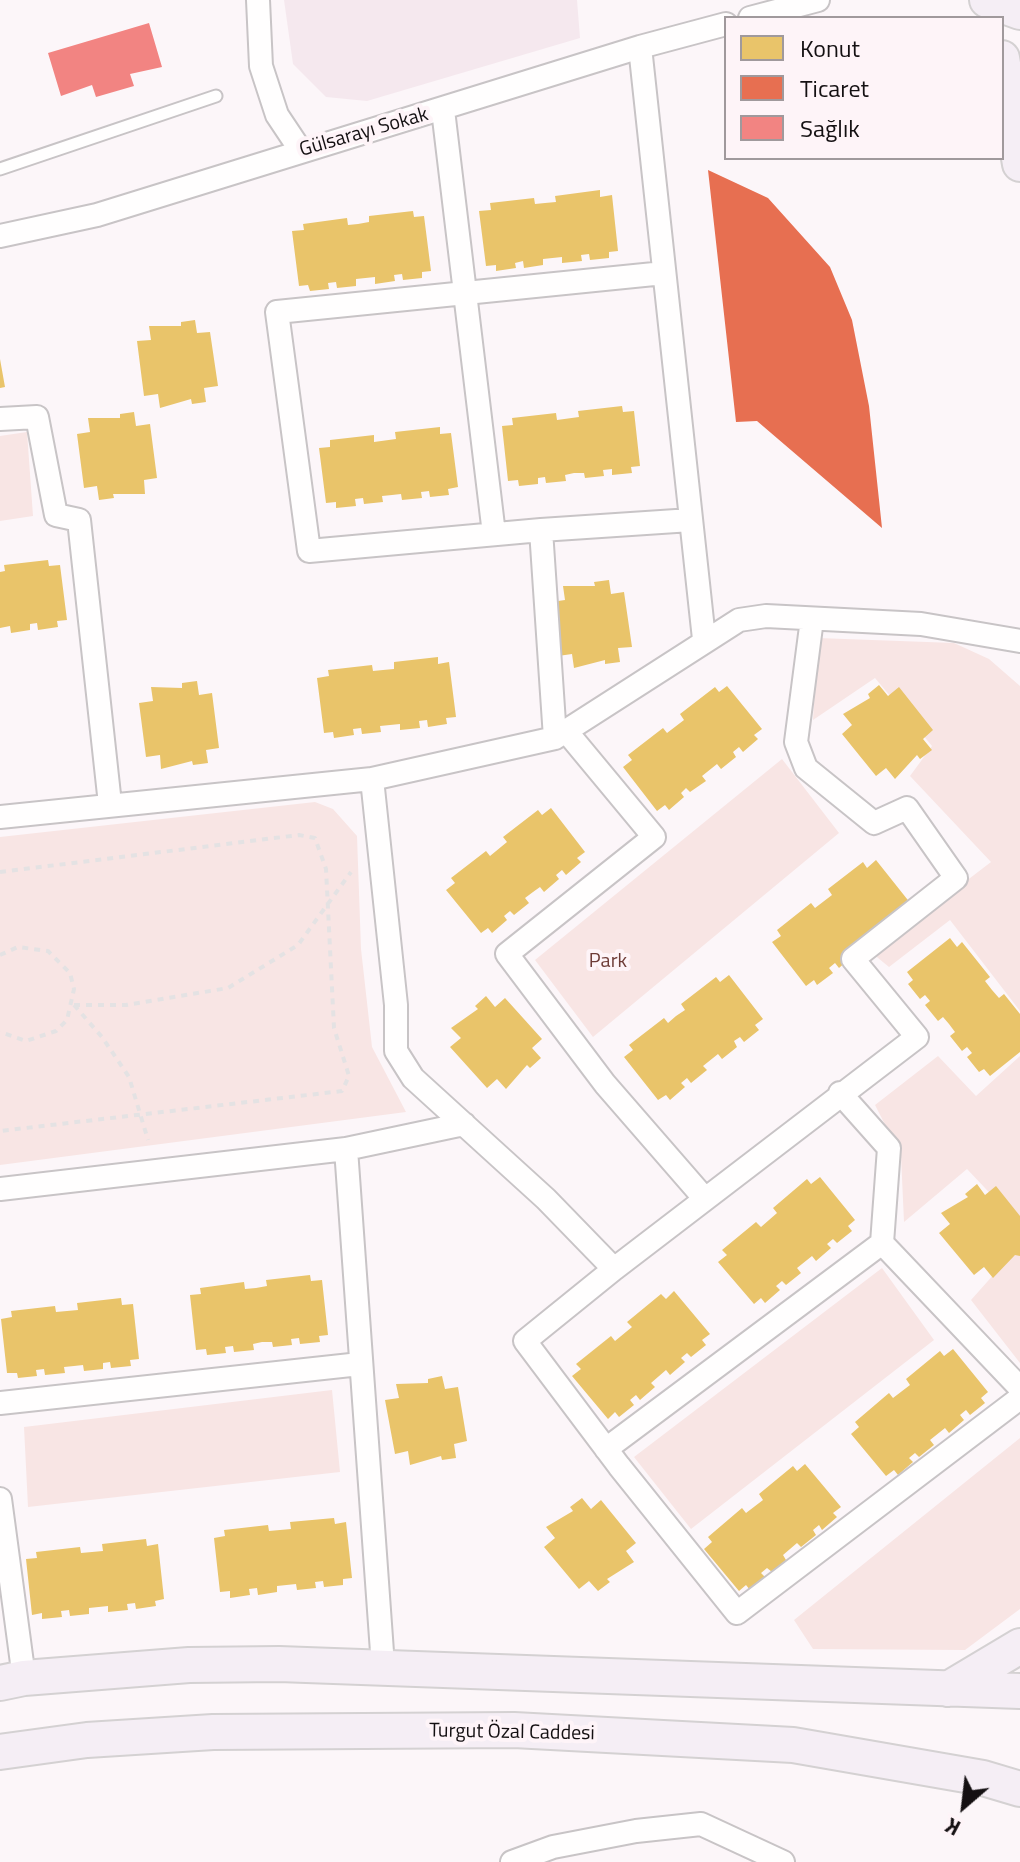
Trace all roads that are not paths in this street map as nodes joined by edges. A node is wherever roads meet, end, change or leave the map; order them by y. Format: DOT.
graph roads {
  1 [pos="258,0"];
  2 [pos="818,0"];
  3 [pos="985,0"];
  4 [pos="1020,12"];
  5 [pos="758,16"];
  6 [pos="724,25"];
  7 [pos="640,47"];
  8 [pos="1004,70"];
  9 [pos="216,96"];
  10 [pos="443,110"];
  11 [pos="301,151"];
  12 [pos="1020,164"];
  13 [pos="0,169"];
  14 [pos="0,236"];
  15 [pos="664,273"];
  16 [pos="465,295"];
  17 [pos="0,419"];
  18 [pos="691,520"];
  19 [pos="541,530"];
  20 [pos="494,534"];
  21 [pos="812,619"];
  22 [pos="704,639"];
  23 [pos="1020,641"];
  24 [pos="560,734"];
  25 [pos="372,779"];
  26 [pos="110,804"];
  27 [pos="0,817"];
  28 [pos="840,1093"];
  29 [pos="464,1124"];
  30 [pos="346,1149"];
  31 [pos="0,1189"];
  32 [pos="705,1199"];
  33 [pos="882,1243"];
  34 [pos="614,1269"];
  35 [pos="360,1364"];
  36 [pos="1020,1388"];
  37 [pos="1020,1398"];
  38 [pos="0,1403"];
  39 [pos="606,1449"];
  40 [pos="0,1499"];
  41 [pos="1020,1646"];
  42 [pos="383,1666"];
  43 [pos="12,1680"];
  44 [pos="946,1690"];
  45 [pos="1014,1693"];
  46 [pos="0,1752"];
  47 [pos="1020,1774"];
  48 [pos="983,1778"];
  49 [pos="1020,1789"];
  50 [pos="512,1862"];
  51 [pos="783,1862"];
  1 -- 11 [label="street"];
  2 -- 5 [label="street"];
  3 -- 4 [label="main road"];
  6 -- 7 [label="street, Gülsarayı Sokak"];
  7 -- 10 [label="street, Gülsarayı Sokak"];
  7 -- 15 [label="street"];
  8 -- 12 [label="main road"];
  9 -- 13 [label="lane"];
  10 -- 11 [label="street, Gülsarayı Sokak"];
  10 -- 16 [label="street"];
  11 -- 14 [label="street, Gülsarayı Sokak"];
  15 -- 16 [label="street"];
  15 -- 18 [label="street"];
  16 -- 20 [label="street"];
  16 -- 20 [label="street"];
  17 -- 26 [label="street"];
  18 -- 19 [label="street"];
  18 -- 22 [label="street"];
  19 -- 20 [label="street"];
  19 -- 24 [label="street"];
  21 -- 22 [label="street"];
  21 -- 23 [label="street"];
  21 -- 28 [label="street"];
  22 -- 24 [label="street"];
  24 -- 25 [label="street"];
  24 -- 32 [label="street"];
  25 -- 26 [label="street"];
  25 -- 29 [label="street"];
  26 -- 27 [label="street"];
  28 -- 32 [label="street"];
  28 -- 33 [label="street"];
  29 -- 30 [label="street"];
  29 -- 34 [label="street"];
  30 -- 31 [label="street"];
  30 -- 35 [label="street"];
  32 -- 34 [label="street"];
  33 -- 36 [label="street"];
  33 -- 39 [label="street"];
  34 -- 39 [label="street"];
  35 -- 38 [label="street"];
  35 -- 42 [label="street"];
  37 -- 39 [label="street"];
  40 -- 43 [label="street"];
  41 -- 44 [label="main road"];
  42 -- 43 [label="main road"];
  42 -- 44 [label="main road"];
  44 -- 45 [label="main road"];
  46 -- 48 [label="main road, Turgut Özal Caddesi"];
  47 -- 48 [label="main road"];
  48 -- 49 [label="main road, Turgut Özal Caddesi"];
  50 -- 51 [label="street"];
}
